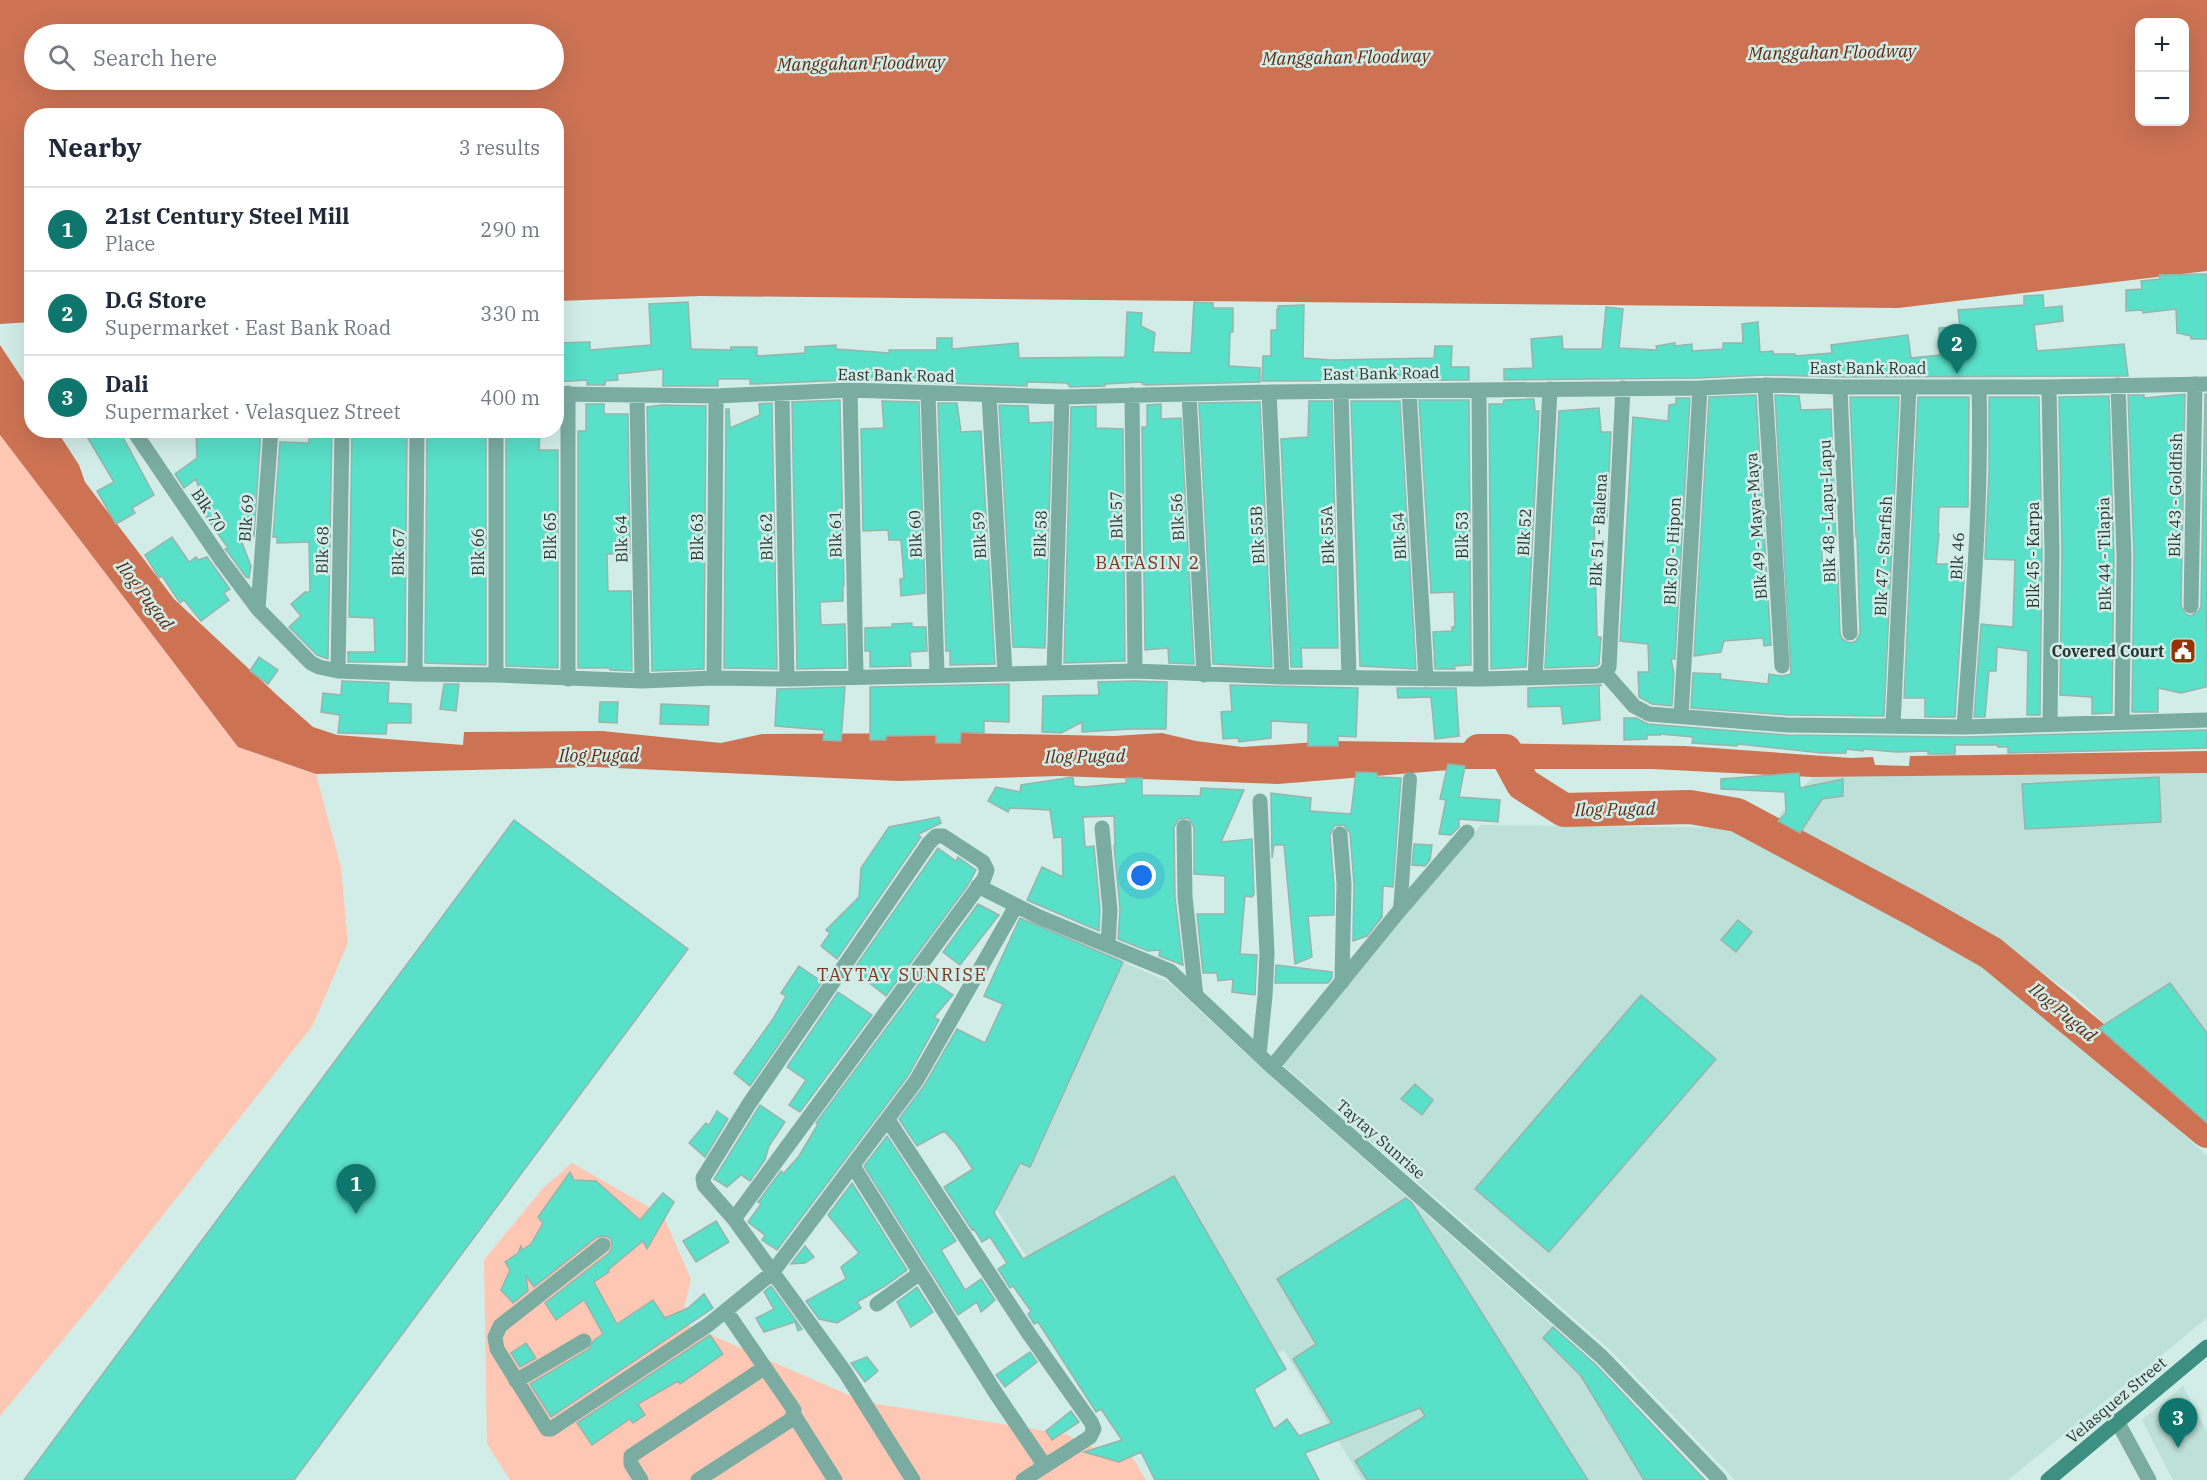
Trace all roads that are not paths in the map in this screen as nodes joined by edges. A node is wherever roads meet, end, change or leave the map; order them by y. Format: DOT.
graph roads {
  1 [pos="2201,384"];
  2 [pos="1765,385"];
  3 [pos="2118,385"];
  4 [pos="1840,387"];
  5 [pos="1909,387"];
  6 [pos="1979,387"];
  7 [pos="2049,387"];
  8 [pos="1623,388"];
  9 [pos="1700,388"];
  10 [pos="1550,389"];
  11 [pos="850,390"];
  12 [pos="1479,390"];
  13 [pos="1341,391"];
  14 [pos="1409,391"];
  15 [pos="1269,392"];
  16 [pos="564,393"];
  17 [pos="928,393"];
  18 [pos="782,394"];
  19 [pos="1189,394"];
  20 [pos="989,395"];
  21 [pos="1132,395"];
  22 [pos="637,396"];
  23 [pos="716,396"];
  24 [pos="1062,397"];
  25 [pos="138,438"];
  26 [pos="270,438"];
  27 [pos="342,438"];
  28 [pos="417,438"];
  29 [pos="496,438"];
  30 [pos="563,438"];
  31 [pos="2191,606"];
  32 [pos="258,609"];
  33 [pos="1850,633"];
  34 [pos="1782,666"];
  35 [pos="338,671"];
  36 [pos="1136,671"];
  37 [pos="1005,673"];
  38 [pos="1054,673"];
  39 [pos="1605,673"];
  40 [pos="937,674"];
  41 [pos="415,675"];
  42 [pos="496,675"];
  43 [pos="1204,675"];
  44 [pos="856,676"];
  45 [pos="1282,677"];
  46 [pos="1349,677"];
  47 [pos="714,678"];
  48 [pos="1535,678"];
  49 [pos="568,679"];
  50 [pos="787,679"];
  51 [pos="1426,679"];
  52 [pos="1481,679"];
  53 [pos="642,681"];
  54 [pos="1681,716"];
  55 [pos="2207,720"];
  56 [pos="2122,722"];
  57 [pos="2050,723"];
  58 [pos="1893,726"];
  59 [pos="1964,727"];
  60 [pos="1410,779"];
  61 [pos="1260,801"];
  62 [pos="1184,827"];
  63 [pos="1101,828"];
  64 [pos="1467,832"];
  65 [pos="1340,834"];
  66 [pos="978,886"];
  67 [pos="1016,906"];
  68 [pos="1400,910"];
  69 [pos="1108,945"];
  70 [pos="1342,982"];
  71 [pos="1196,996"];
  72 [pos="1259,1055"];
  73 [pos="1272,1067"];
  74 [pos="888,1120"];
  75 [pos="853,1166"];
  76 [pos="734,1220"];
  77 [pos="603,1245"];
  78 [pos="772,1273"];
  79 [pos="920,1273"];
  80 [pos="877,1304"];
  81 [pos="726,1311"];
  82 [pos="584,1341"];
  83 [pos="2207,1347"];
  84 [pos="764,1368"];
  85 [pos="516,1380"];
  86 [pos="794,1414"];
  87 [pos="2117,1421"];
  88 [pos="1045,1466"];
  89 [pos="641,1480"];
  90 [pos="698,1480"];
  91 [pos="835,1480"];
  92 [pos="913,1480"];
  93 [pos="1023,1480"];
  94 [pos="1720,1480"];
  95 [pos="2048,1480"];
  96 [pos="2149,1480"];
  1 -- 3 [label="street, East Bank Road"];
  1 -- 31 [label="street, Blk 43 - Goldfish"];
  2 -- 4 [label="street, East Bank Road"];
  2 -- 9 [label="street, East Bank Road"];
  2 -- 34 [label="street, Blk 49 - Maya-Maya"];
  3 -- 7 [label="street, East Bank Road"];
  3 -- 56 [label="street, Blk 44 - Tilapia"];
  4 -- 5 [label="street, East Bank Road"];
  4 -- 33 [label="street, Blk 48 - Lapu-Lapu"];
  5 -- 6 [label="street, East Bank Road"];
  5 -- 58 [label="street, Blk 47 - Starfish"];
  6 -- 7 [label="street, East Bank Road"];
  6 -- 59 [label="street, Blk 46"];
  7 -- 57 [label="street, Blk 45 - Karpa"];
  8 -- 9 [label="street, East Bank Road"];
  8 -- 10 [label="street, East Bank Road"];
  8 -- 39 [label="street, Blk 51 - Balena"];
  9 -- 54 [label="street, Blk 50 - Hipon"];
  10 -- 12 [label="street, East Bank Road"];
  10 -- 48 [label="street, Blk 52"];
  11 -- 17 [label="street, East Bank Road"];
  11 -- 18 [label="street, East Bank Road"];
  11 -- 44 [label="street, Blk 61"];
  12 -- 14 [label="street, East Bank Road"];
  12 -- 52 [label="street, Blk 53"];
  13 -- 14 [label="street, East Bank Road"];
  13 -- 15 [label="street, East Bank Road"];
  13 -- 46 [label="street, Blk 55A"];
  14 -- 51 [label="street, Blk 54"];
  15 -- 19 [label="street, East Bank Road"];
  15 -- 45 [label="street, Blk 55B"];
  16 -- 22 [label="street, East Bank Road"];
  17 -- 20 [label="street, East Bank Road"];
  17 -- 40 [label="street, Blk 60"];
  18 -- 23 [label="street, East Bank Road"];
  18 -- 50 [label="street, Blk 62"];
  19 -- 21 [label="street, East Bank Road"];
  19 -- 43 [label="street, Blk 56"];
  20 -- 24 [label="street, East Bank Road"];
  20 -- 37 [label="street, Blk 59"];
  21 -- 24 [label="street, East Bank Road"];
  21 -- 36 [label="street, Blk 57"];
  22 -- 23 [label="street, East Bank Road"];
  22 -- 53 [label="street, Blk 64"];
  23 -- 47 [label="street, Blk 63"];
  24 -- 38 [label="street, Blk 58"];
  25 -- 32 [label="street, Blk 70"];
  26 -- 32 [label="street, Blk 69"];
  27 -- 35 [label="street, Blk 68"];
  28 -- 41 [label="street, Blk 67"];
  29 -- 42 [label="street, Blk 66"];
  30 -- 49 [label="street, Blk 65"];
  32 -- 35 [label="street, Blk 70"];
  35 -- 41 [label="street, Blk 70"];
  36 -- 38 [label="street, Blk 70"];
  36 -- 43 [label="street, Blk 70"];
  37 -- 38 [label="street, Blk 70"];
  37 -- 40 [label="street, Blk 70"];
  39 -- 48 [label="street, Blk 70"];
  39 -- 54 [label="street"];
  40 -- 44 [label="street, Blk 70"];
  41 -- 42 [label="street, Blk 70"];
  42 -- 49 [label="street, Blk 70"];
  43 -- 45 [label="street, Blk 70"];
  44 -- 50 [label="street, Blk 70"];
  45 -- 46 [label="street, Blk 70"];
  46 -- 51 [label="street, Blk 70"];
  47 -- 50 [label="street, Blk 70"];
  47 -- 53 [label="street, Blk 70"];
  48 -- 52 [label="street, Blk 70"];
  49 -- 53 [label="street, Blk 70"];
  51 -- 52 [label="street, Blk 70"];
  54 -- 58 [label="street"];
  55 -- 56 [label="street"];
  56 -- 57 [label="street"];
  57 -- 59 [label="street"];
  58 -- 59 [label="street"];
  60 -- 68 [label="street"];
  61 -- 72 [label="street"];
  62 -- 71 [label="street"];
  63 -- 69 [label="street"];
  64 -- 68 [label="street"];
  65 -- 70 [label="street"];
  66 -- 67 [label="street, Taytay Sunrise"];
  66 -- 76 [label="street"];
  66 -- 76 [label="street"];
  67 -- 69 [label="street, Taytay Sunrise"];
  67 -- 74 [label="street"];
  68 -- 70 [label="street"];
  69 -- 71 [label="street, Taytay Sunrise"];
  70 -- 73 [label="street"];
  71 -- 72 [label="street, Taytay Sunrise"];
  72 -- 73 [label="street, Taytay Sunrise"];
  73 -- 94 [label="street, Taytay Sunrise"];
  74 -- 75 [label="street"];
  74 -- 88 [label="street"];
  75 -- 78 [label="street"];
  75 -- 79 [label="street"];
  76 -- 78 [label="street"];
  77 -- 85 [label="street"];
  78 -- 81 [label="street"];
  78 -- 92 [label="street"];
  79 -- 80 [label="street"];
  79 -- 88 [label="street"];
  81 -- 84 [label="street"];
  81 -- 85 [label="street"];
  82 -- 85 [label="street"];
  83 -- 87 [label="main road, Velasquez Street"];
  84 -- 86 [label="street"];
  84 -- 89 [label="street"];
  86 -- 90 [label="street"];
  86 -- 91 [label="street"];
  87 -- 95 [label="main road, Velasquez Street"];
  87 -- 96 [label="street"];
  88 -- 93 [label="street"];
}
